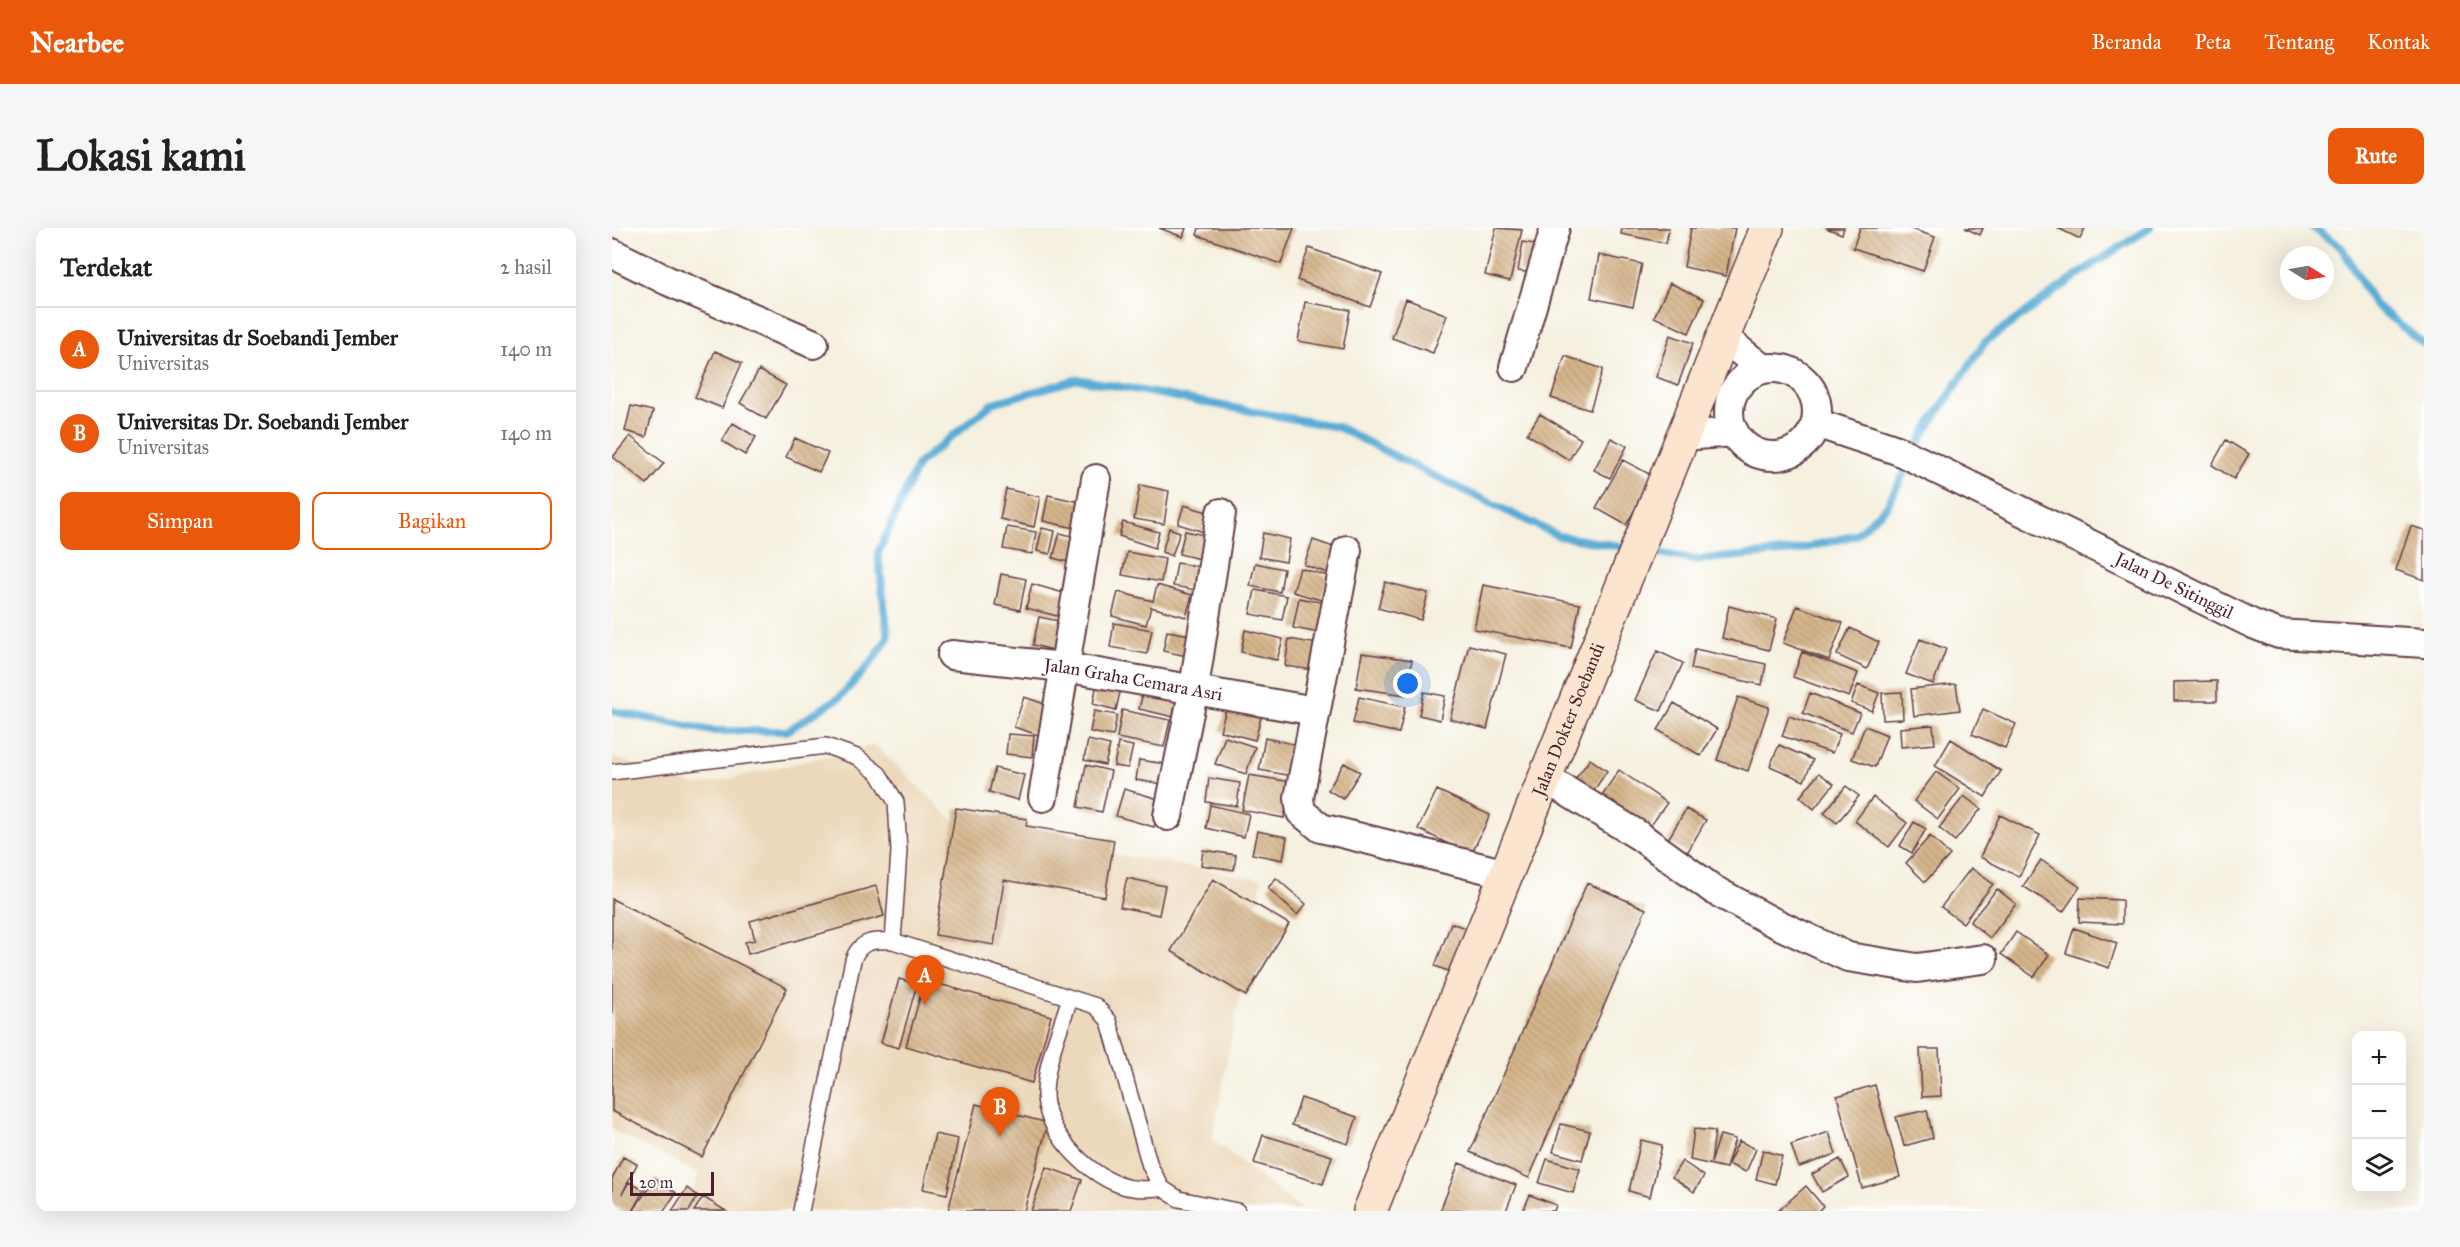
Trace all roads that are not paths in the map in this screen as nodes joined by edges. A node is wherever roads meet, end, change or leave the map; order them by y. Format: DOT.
graph roads {
  1 [pos="1556,228"];
  2 [pos="1767,228"];
  3 [pos="612,253"];
  4 [pos="1724,338"];
  5 [pos="814,344"];
  6 [pos="1514,367"];
  7 [pos="1764,369"];
  8 [pos="1816,423"];
  9 [pos="1734,432"];
  10 [pos="1683,436"];
  11 [pos="1096,479"];
  12 [pos="1221,513"];
  13 [pos="1347,550"];
  14 [pos="2424,643"];
  15 [pos="952,655"];
  16 [pos="1064,668"];
  17 [pos="1194,688"];
  18 [pos="1315,711"];
  19 [pos="612,772"];
  20 [pos="1545,778"];
  21 [pos="1043,797"];
  22 [pos="1168,816"];
  23 [pos="1506,874"];
  24 [pos="892,941"];
  25 [pos="1983,959"];
  26 [pos="1070,998"];
  27 [pos="1162,1188"];
  28 [pos="801,1211"];
  29 [pos="1237,1211"];
  30 [pos="1370,1211"];
  1 -- 6 [label="street"];
  2 -- 4 [label="main road, Jalan Dokter Soebandi"];
  3 -- 5 [label="street"];
  4 -- 7 [label="street"];
  4 -- 10 [label="main road, Jalan Dokter Soebandi"];
  7 -- 8 [label="street"];
  7 -- 9 [label="street"];
  8 -- 9 [label="street"];
  8 -- 14 [label="street, Jalan De Sitinggil"];
  9 -- 10 [label="street"];
  10 -- 20 [label="main road, Jalan Dokter Soebandi"];
  11 -- 16 [label="street"];
  12 -- 17 [label="street"];
  13 -- 18 [label="street"];
  15 -- 16 [label="street, Jalan Graha Cemara Asri"];
  16 -- 17 [label="street, Jalan Graha Cemara Asri"];
  16 -- 21 [label="street"];
  17 -- 18 [label="street, Jalan Graha Cemara Asri"];
  17 -- 22 [label="street"];
  18 -- 23 [label="street"];
  19 -- 24 [label="lane"];
  20 -- 23 [label="main road, Jalan Dokter Soebandi"];
  20 -- 25 [label="street"];
  23 -- 30 [label="main road, Jalan Dokter Soebandi"];
  24 -- 26 [label="lane"];
  24 -- 28 [label="lane"];
  26 -- 27 [label="lane"];
  26 -- 27 [label="lane"];
  27 -- 29 [label="lane"];
}
